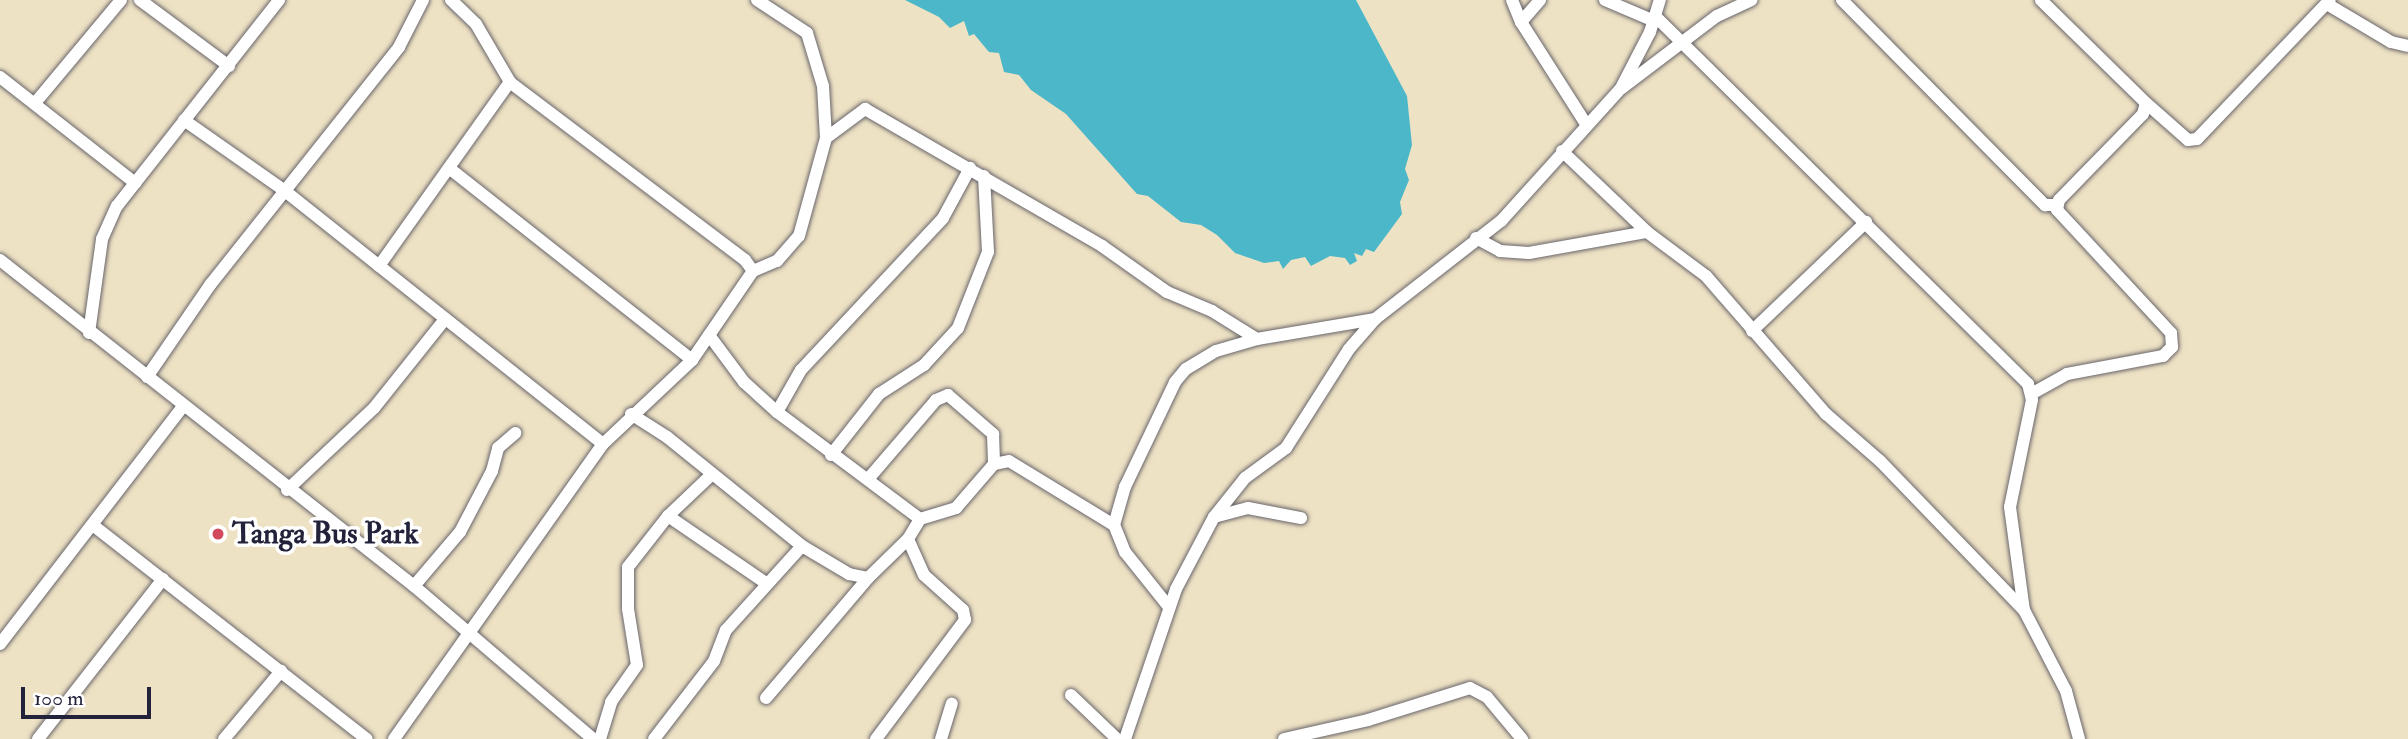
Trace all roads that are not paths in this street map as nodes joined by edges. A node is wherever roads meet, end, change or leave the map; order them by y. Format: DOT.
graph roads {
  1 [pos="121,0"];
  2 [pos="140,0"];
  3 [pos="279,0"];
  4 [pos="423,0"];
  5 [pos="451,0"];
  6 [pos="757,0"];
  7 [pos="1512,0"];
  8 [pos="1540,0"];
  9 [pos="1605,0"];
  10 [pos="1660,0"];
  11 [pos="1752,0"];
  12 [pos="1842,0"];
  13 [pos="2041,0"];
  14 [pos="2328,2"];
  15 [pos="1655,16"];
  16 [pos="1521,22"];
  17 [pos="1681,41"];
  18 [pos="2408,46"];
  19 [pos="229,66"];
  20 [pos="0,77"];
  21 [pos="510,82"];
  22 [pos="1621,88"];
  23 [pos="35,103"];
  24 [pos="2146,103"];
  25 [pos="184,120"];
  26 [pos="1586,124"];
  27 [pos="826,138"];
  28 [pos="1562,151"];
  29 [pos="449,168"];
  30 [pos="971,168"];
  31 [pos="984,176"];
  32 [pos="135,183"];
  33 [pos="285,191"];
  34 [pos="2057,205"];
  35 [pos="1866,222"];
  36 [pos="1647,232"];
  37 [pos="1476,239"];
  38 [pos="0,260"];
  39 [pos="379,266"];
  40 [pos="753,271"];
  41 [pos="445,319"];
  42 [pos="1375,319"];
  43 [pos="1752,331"];
  44 [pos="89,333"];
  45 [pos="709,335"];
  46 [pos="1257,339"];
  47 [pos="692,360"];
  48 [pos="148,377"];
  49 [pos="2033,393"];
  50 [pos="182,408"];
  51 [pos="777,412"];
  52 [pos="632,414"];
  53 [pos="515,433"];
  54 [pos="603,444"];
  55 [pos="831,455"];
  56 [pos="994,464"];
  57 [pos="711,475"];
  58 [pos="869,478"];
  59 [pos="287,490"];
  60 [pos="668,516"];
  61 [pos="1214,517"];
  62 [pos="1301,518"];
  63 [pos="920,519"];
  64 [pos="1114,525"];
  65 [pos="94,526"];
  66 [pos="908,539"];
  67 [pos="802,546"];
  68 [pos="869,578"];
  69 [pos="163,579"];
  70 [pos="766,583"];
  71 [pos="414,586"];
  72 [pos="1169,607"];
  73 [pos="2024,610"];
  74 [pos="467,630"];
  75 [pos="0,644"];
  76 [pos="281,671"];
  77 [pos="1071,695"];
  78 [pos="766,698"];
  79 [pos="952,705"];
  80 [pos="38,739"];
  81 [pos="224,739"];
  82 [pos="367,739"];
  83 [pos="394,739"];
  84 [pos="593,739"];
  85 [pos="600,739"];
  86 [pos="654,739"];
  87 [pos="876,739"];
  88 [pos="941,739"];
  89 [pos="1117,739"];
  90 [pos="1125,739"];
  91 [pos="1287,739"];
  92 [pos="1522,739"];
  93 [pos="2079,739"];
  1 -- 23 [label="street"];
  2 -- 19 [label="street"];
  3 -- 19 [label="street"];
  4 -- 33 [label="street"];
  5 -- 21 [label="street"];
  6 -- 27 [label="street"];
  7 -- 16 [label="street"];
  8 -- 16 [label="street"];
  9 -- 15 [label="street"];
  10 -- 15 [label="street"];
  11 -- 17 [label="street"];
  12 -- 34 [label="street"];
  13 -- 24 [label="street"];
  14 -- 18 [label="street"];
  14 -- 24 [label="street"];
  15 -- 17 [label="street"];
  15 -- 22 [label="street"];
  16 -- 26 [label="street"];
  17 -- 22 [label="street"];
  17 -- 35 [label="street"];
  19 -- 25 [label="street"];
  20 -- 23 [label="street"];
  21 -- 29 [label="street"];
  21 -- 40 [label="street"];
  22 -- 26 [label="street"];
  23 -- 32 [label="street"];
  24 -- 34 [label="street"];
  25 -- 32 [label="street"];
  25 -- 33 [label="street"];
  26 -- 28 [label="street"];
  27 -- 30 [label="street"];
  27 -- 40 [label="street"];
  28 -- 36 [label="street"];
  28 -- 37 [label="street"];
  29 -- 39 [label="street"];
  29 -- 47 [label="street"];
  30 -- 31 [label="street"];
  30 -- 51 [label="street"];
  31 -- 46 [label="street"];
  31 -- 55 [label="street"];
  32 -- 44 [label="street"];
  33 -- 39 [label="street"];
  33 -- 48 [label="street"];
  34 -- 49 [label="street"];
  35 -- 43 [label="street"];
  35 -- 49 [label="street"];
  36 -- 37 [label="street"];
  36 -- 43 [label="street"];
  37 -- 42 [label="street"];
  38 -- 44 [label="street"];
  39 -- 41 [label="street"];
  40 -- 45 [label="street"];
  41 -- 54 [label="street"];
  41 -- 59 [label="street"];
  42 -- 46 [label="street"];
  42 -- 61 [label="street"];
  43 -- 73 [label="street"];
  44 -- 48 [label="street"];
  45 -- 47 [label="street"];
  45 -- 51 [label="street"];
  46 -- 64 [label="street"];
  47 -- 52 [label="street"];
  48 -- 50 [label="street"];
  49 -- 73 [label="street"];
  50 -- 59 [label="street"];
  50 -- 65 [label="street"];
  51 -- 55 [label="street"];
  52 -- 54 [label="street"];
  52 -- 57 [label="street"];
  53 -- 71 [label="street"];
  54 -- 74 [label="street"];
  55 -- 58 [label="street"];
  56 -- 58 [label="street"];
  56 -- 63 [label="street"];
  56 -- 64 [label="street"];
  57 -- 60 [label="street"];
  57 -- 67 [label="street"];
  58 -- 63 [label="street"];
  59 -- 71 [label="street"];
  60 -- 70 [label="street"];
  60 -- 85 [label="street"];
  61 -- 62 [label="street"];
  61 -- 72 [label="street"];
  63 -- 66 [label="street"];
  64 -- 72 [label="street"];
  65 -- 69 [label="street"];
  65 -- 75 [label="street"];
  66 -- 68 [label="street"];
  66 -- 87 [label="street"];
  67 -- 68 [label="street"];
  67 -- 70 [label="street"];
  68 -- 78 [label="street"];
  69 -- 76 [label="street"];
  69 -- 80 [label="street"];
  70 -- 86 [label="street"];
  71 -- 74 [label="street"];
  72 -- 90 [label="street"];
  73 -- 93 [label="street"];
  74 -- 83 [label="street"];
  74 -- 84 [label="street"];
  76 -- 81 [label="street"];
  76 -- 82 [label="street"];
  77 -- 89 [label="street"];
  79 -- 88 [label="street"];
  91 -- 92 [label="street"];
}
